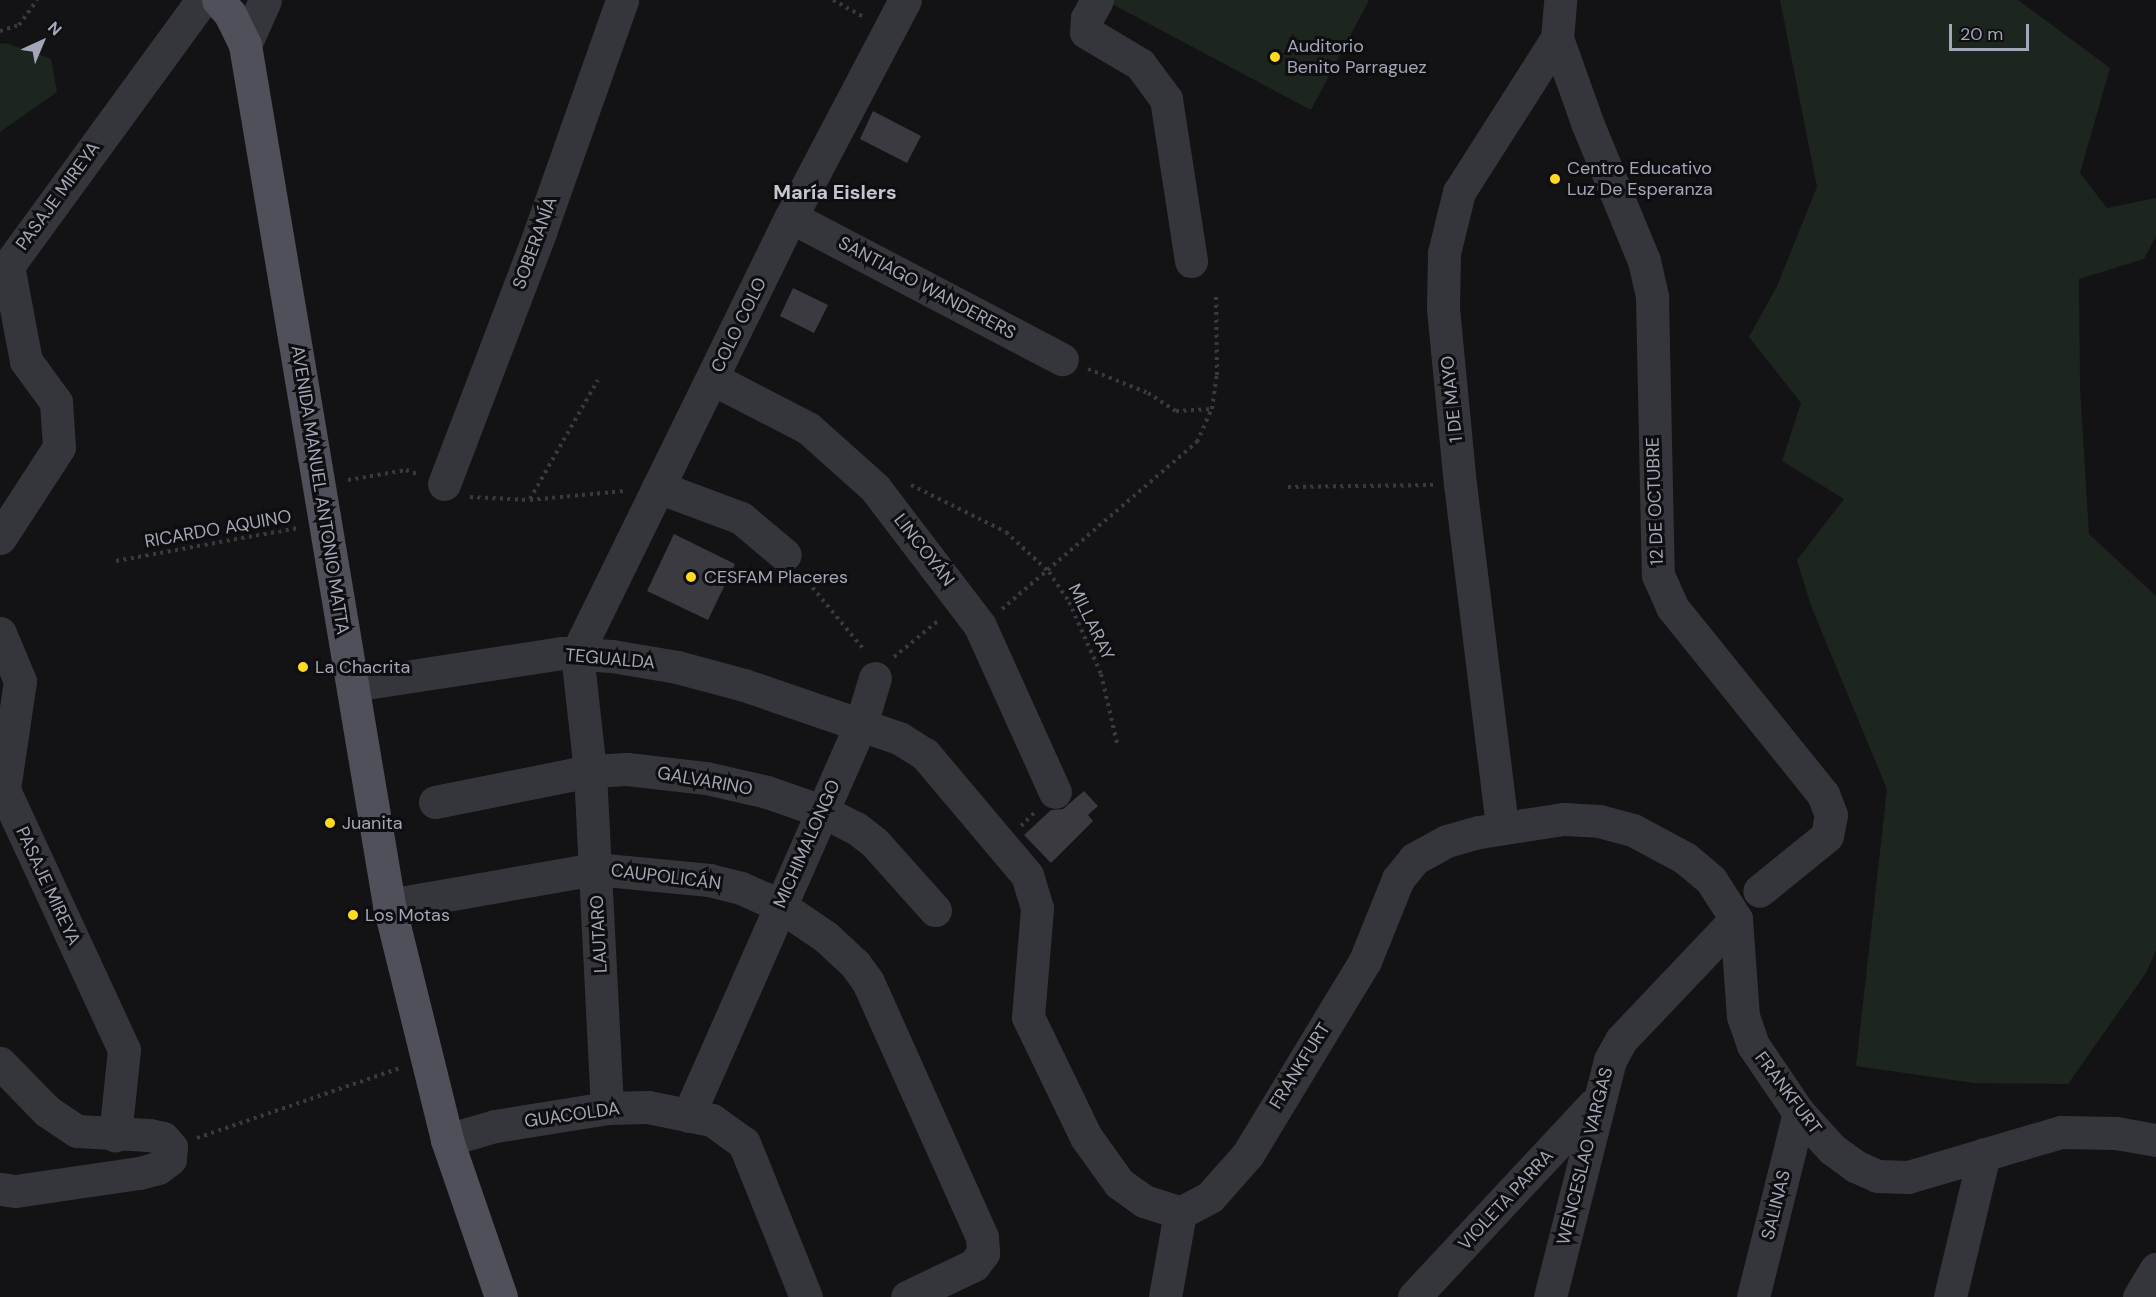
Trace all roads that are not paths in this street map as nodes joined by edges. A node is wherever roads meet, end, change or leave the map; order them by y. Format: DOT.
graph roads {
  1 [pos="202,0"];
  2 [pos="218,0"];
  3 [pos="265,0"];
  4 [pos="622,0"];
  5 [pos="905,0"];
  6 [pos="1097,0"];
  7 [pos="1560,0"];
  8 [pos="1557,38"];
  9 [pos="245,45"];
  10 [pos="791,217"];
  11 [pos="1191,261"];
  12 [pos="1062,359"];
  13 [pos="713,380"];
  14 [pos="444,484"];
  15 [pos="658,488"];
  16 [pos="0,538"];
  17 [pos="785,555"];
  18 [pos="0,633"];
  19 [pos="577,652"];
  20 [pos="878,674"];
  21 [pos="353,685"];
  22 [pos="861,724"];
  23 [pos="590,771"];
  24 [pos="1055,792"];
  25 [pos="435,802"];
  26 [pos="822,811"];
  27 [pos="1502,826"];
  28 [pos="595,869"];
  29 [pos="1760,891"];
  30 [pos="389,905"];
  31 [pos="779,905"];
  32 [pos="935,910"];
  33 [pos="1736,919"];
  34 [pos="0,1063"];
  35 [pos="1596,1102"];
  36 [pos="607,1108"];
  37 [pos="1799,1113"];
  38 [pos="693,1117"];
  39 [pos="115,1136"];
  40 [pos="447,1140"];
  41 [pos="2156,1140"];
  42 [pos="1984,1154"];
  43 [pos="0,1189"];
  44 [pos="1180,1213"];
  45 [pos="2156,1269"];
  46 [pos="501,1297"];
  47 [pos="806,1297"];
  48 [pos="907,1297"];
  49 [pos="1165,1297"];
  50 [pos="1414,1297"];
  51 [pos="1550,1297"];
  52 [pos="1753,1297"];
  53 [pos="1950,1297"];
  54 [pos="2139,1297"];
  1 -- 16 [label="street, PASAJE MIREYA"];
  2 -- 9 [label="main road, AVENIDA MANUEL ANTONIO MATTA"];
  3 -- 9 [label="street"];
  4 -- 14 [label="street, SOBERANÍA"];
  5 -- 10 [label="street, COLO COLO"];
  6 -- 11 [label="street"];
  7 -- 8 [label="street, 1 DE MAYO"];
  8 -- 27 [label="street, 1 DE MAYO"];
  8 -- 29 [label="street, 12 DE OCTUBRE"];
  9 -- 21 [label="main road, AVENIDA MANUEL ANTONIO MATTA"];
  10 -- 12 [label="street, SANTIAGO WANDERERS"];
  10 -- 13 [label="street, COLO COLO"];
  13 -- 15 [label="street, COLO COLO"];
  13 -- 24 [label="street, LINCOYÁN"];
  15 -- 17 [label="street"];
  15 -- 19 [label="street, COLO COLO"];
  18 -- 39 [label="street, PASAJE MIREYA"];
  19 -- 21 [label="street, TEGUALDA"];
  19 -- 22 [label="street, TEGUALDA"];
  19 -- 23 [label="street, LAUTARO"];
  20 -- 22 [label="street, MICHIMALONGO"];
  21 -- 30 [label="main road, AVENIDA MANUEL ANTONIO MATTA"];
  22 -- 26 [label="street, MICHIMALONGO"];
  22 -- 44 [label="street"];
  23 -- 25 [label="street, GALVARINO"];
  23 -- 26 [label="street, GALVARINO"];
  23 -- 28 [label="street, LAUTARO"];
  26 -- 31 [label="street, MICHIMALONGO"];
  26 -- 32 [label="street, GALVARINO"];
  27 -- 33 [label="street, FRANKFURT"];
  27 -- 44 [label="street, FRANKFURT"];
  28 -- 30 [label="street, CAUPOLICÁN"];
  28 -- 31 [label="street, CAUPOLICÁN"];
  28 -- 36 [label="street, LAUTARO"];
  30 -- 40 [label="main road, AVENIDA MANUEL ANTONIO MATTA"];
  31 -- 38 [label="street, MICHIMALONGO"];
  31 -- 48 [label="street, CAUPOLICÁN"];
  33 -- 35 [label="street, WENCESLAO VARGAS"];
  33 -- 37 [label="street, FRANKFURT"];
  34 -- 39 [label="street"];
  35 -- 50 [label="street, VIOLETA PARRA"];
  35 -- 51 [label="street, WENCESLAO VARGAS"];
  36 -- 38 [label="street, GUACOLDA"];
  36 -- 40 [label="street, GUACOLDA"];
  37 -- 42 [label="street, FRANKFURT"];
  37 -- 52 [label="street, SALINAS"];
  38 -- 47 [label="street, GUACOLDA"];
  39 -- 43 [label="street"];
  40 -- 46 [label="main road, AVENIDA MANUEL ANTONIO MATTA"];
  41 -- 42 [label="street, FRANKFURT"];
  42 -- 53 [label="street"];
  44 -- 49 [label="street"];
  45 -- 54 [label="street"];
}
